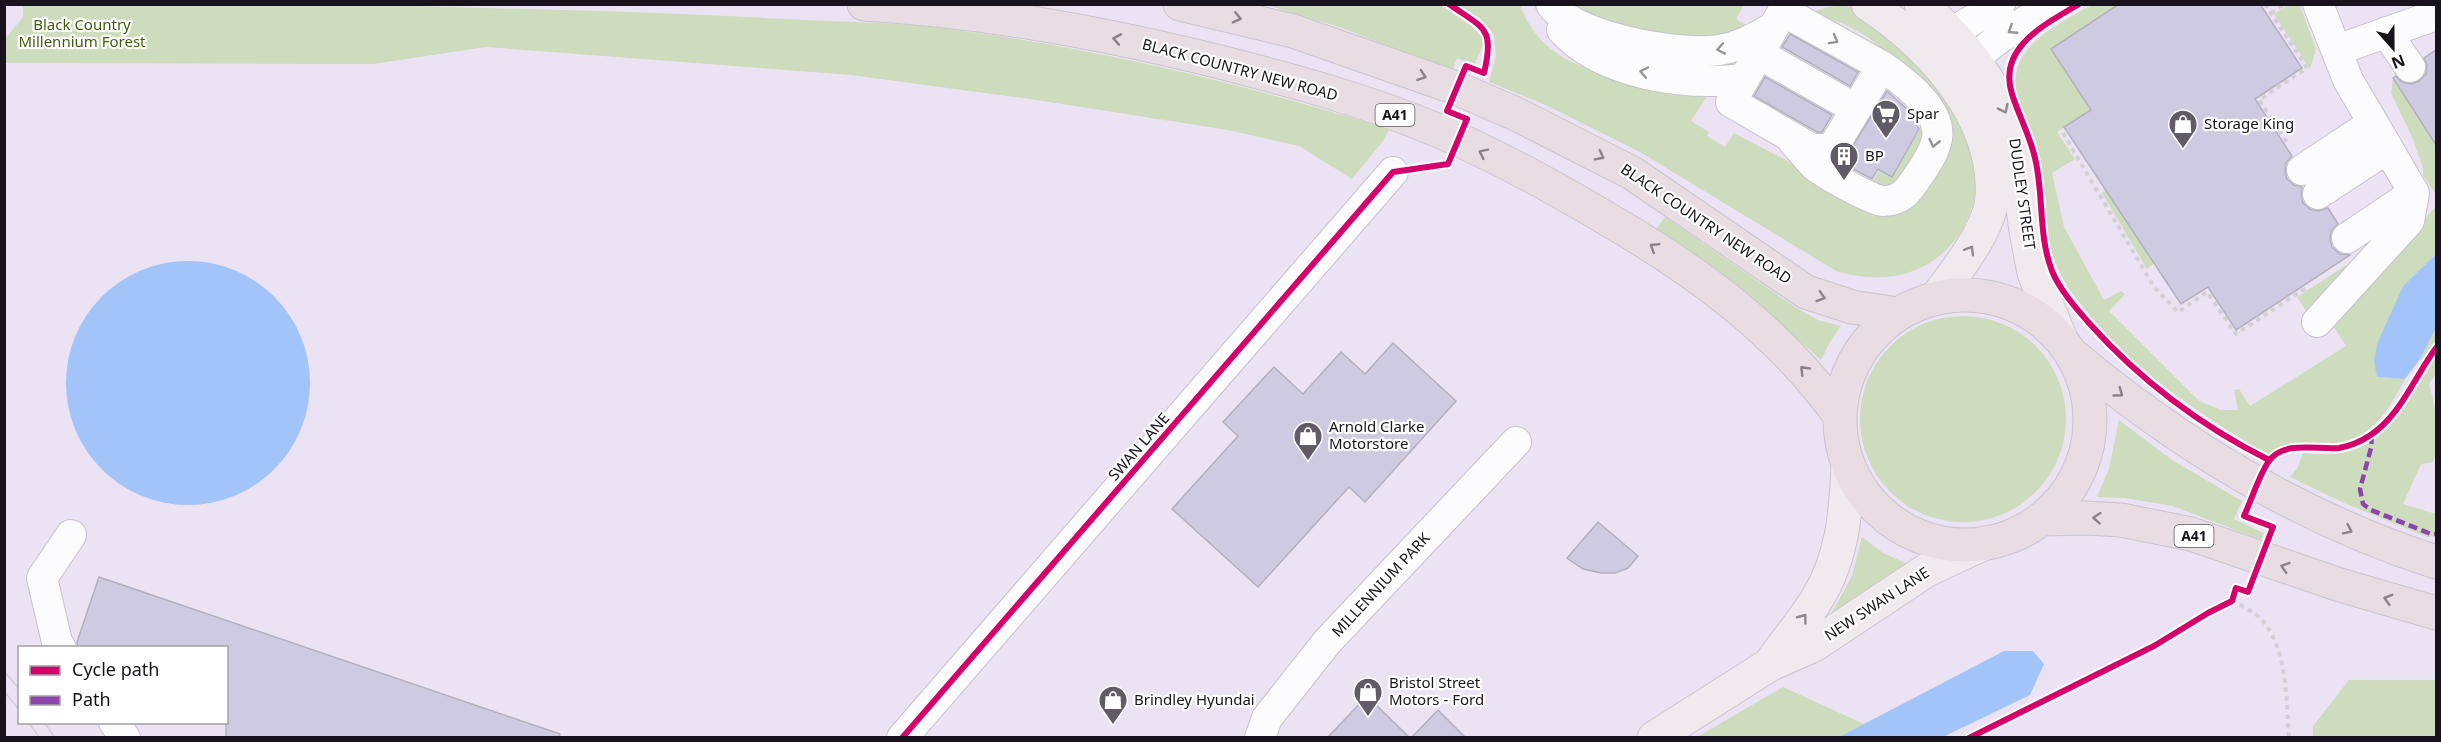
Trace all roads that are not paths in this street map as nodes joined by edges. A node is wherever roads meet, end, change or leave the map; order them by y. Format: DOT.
graph roads {
  1 [pos="864,4"];
  2 [pos="1180,4"];
  3 [pos="1545,4"];
  4 [pos="1551,4"];
  5 [pos="1868,4"];
  6 [pos="1921,4"];
  7 [pos="2000,4"];
  8 [pos="2052,4"];
  9 [pos="2318,4"];
  10 [pos="1781,14"];
  11 [pos="2436,15"];
  12 [pos="2398,21"];
  13 [pos="1951,33"];
  14 [pos="2337,50"];
  15 [pos="1758,54"];
  16 [pos="1882,66"];
  17 [pos="2409,67"];
  18 [pos="1963,77"];
  19 [pos="1738,91"];
  20 [pos="1856,109"];
  21 [pos="1786,134"];
  22 [pos="2381,136"];
  23 [pos="1394,172"];
  24 [pos="2308,177"];
  25 [pos="2414,193"];
  26 [pos="2347,238"];
  27 [pos="1937,297"];
  28 [pos="1897,314"];
  29 [pos="2318,322"];
  30 [pos="2067,347"];
  31 [pos="1840,416"];
  32 [pos="1516,442"];
  33 [pos="1848,464"];
  34 [pos="2041,519"];
  35 [pos="70,535"];
  36 [pos="1985,543"];
  37 [pos="2432,558"];
  38 [pos="2436,613"];
  39 [pos="60,646"];
  40 [pos="1769,665"];
  41 [pos="115,724"];
  42 [pos="125,738"];
  43 [pos="902,738"];
  44 [pos="1260,738"];
  45 [pos="1654,738"];
  31 -- 1 [label="highway, BLACK COUNTRY NEW ROAD / A41, one-way"];
  2 -- 28 [label="highway, BLACK COUNTRY NEW ROAD, one-way"];
  19 -- 3 [label="street, one-way"];
  10 -- 4 [label="street, one-way"];
  5 -- 18 [label="main road, DUDLEY STREET"];
  6 -- 13 [label="main road, DUDLEY STREET"];
  7 -- 13 [label="street"];
  8 -- 18 [label="street, one-way"];
  9 -- 14 [label="street"];
  10 -- 15 [label="street"];
  10 -- 16 [label="street, one-way"];
  11 -- 12 [label="street"];
  12 -- 14 [label="street"];
  12 -- 17 [label="street"];
  13 -- 18 [label="main road, DUDLEY STREET"];
  14 -- 22 [label="street"];
  15 -- 19 [label="street"];
  15 -- 20 [label="street"];
  16 -- 20 [label="street"];
  16 -- 21 [label="street, one-way"];
  27 -- 18 [label="main road, DUDLEY STREET, one-way"];
  18 -- 30 [label="main road, DUDLEY STREET, one-way"];
  19 -- 21 [label="street"];
  20 -- 21 [label="street"];
  22 -- 24 [label="street"];
  22 -- 25 [label="street"];
  23 -- 43 [label="street, SWAN LANE"];
  25 -- 26 [label="street"];
  25 -- 29 [label="street"];
  27 -- 28 [label="highway"];
  27 -- 30 [label="highway"];
  28 -- 31 [label="highway"];
  30 -- 34 [label="highway"];
  30 -- 37 [label="highway, one-way"];
  31 -- 33 [label="highway"];
  32 -- 44 [label="street, MILLENNIUM PARK"];
  33 -- 36 [label="highway"];
  40 -- 33 [label="main road, NEW SWAN LANE, one-way"];
  34 -- 36 [label="highway"];
  38 -- 34 [label="highway, A41, one-way"];
  35 -- 39 [label="street"];
  36 -- 40 [label="main road, NEW SWAN LANE"];
  40 -- 45 [label="main road, NEW SWAN LANE"];
  41 -- 42 [label="street"];
}
